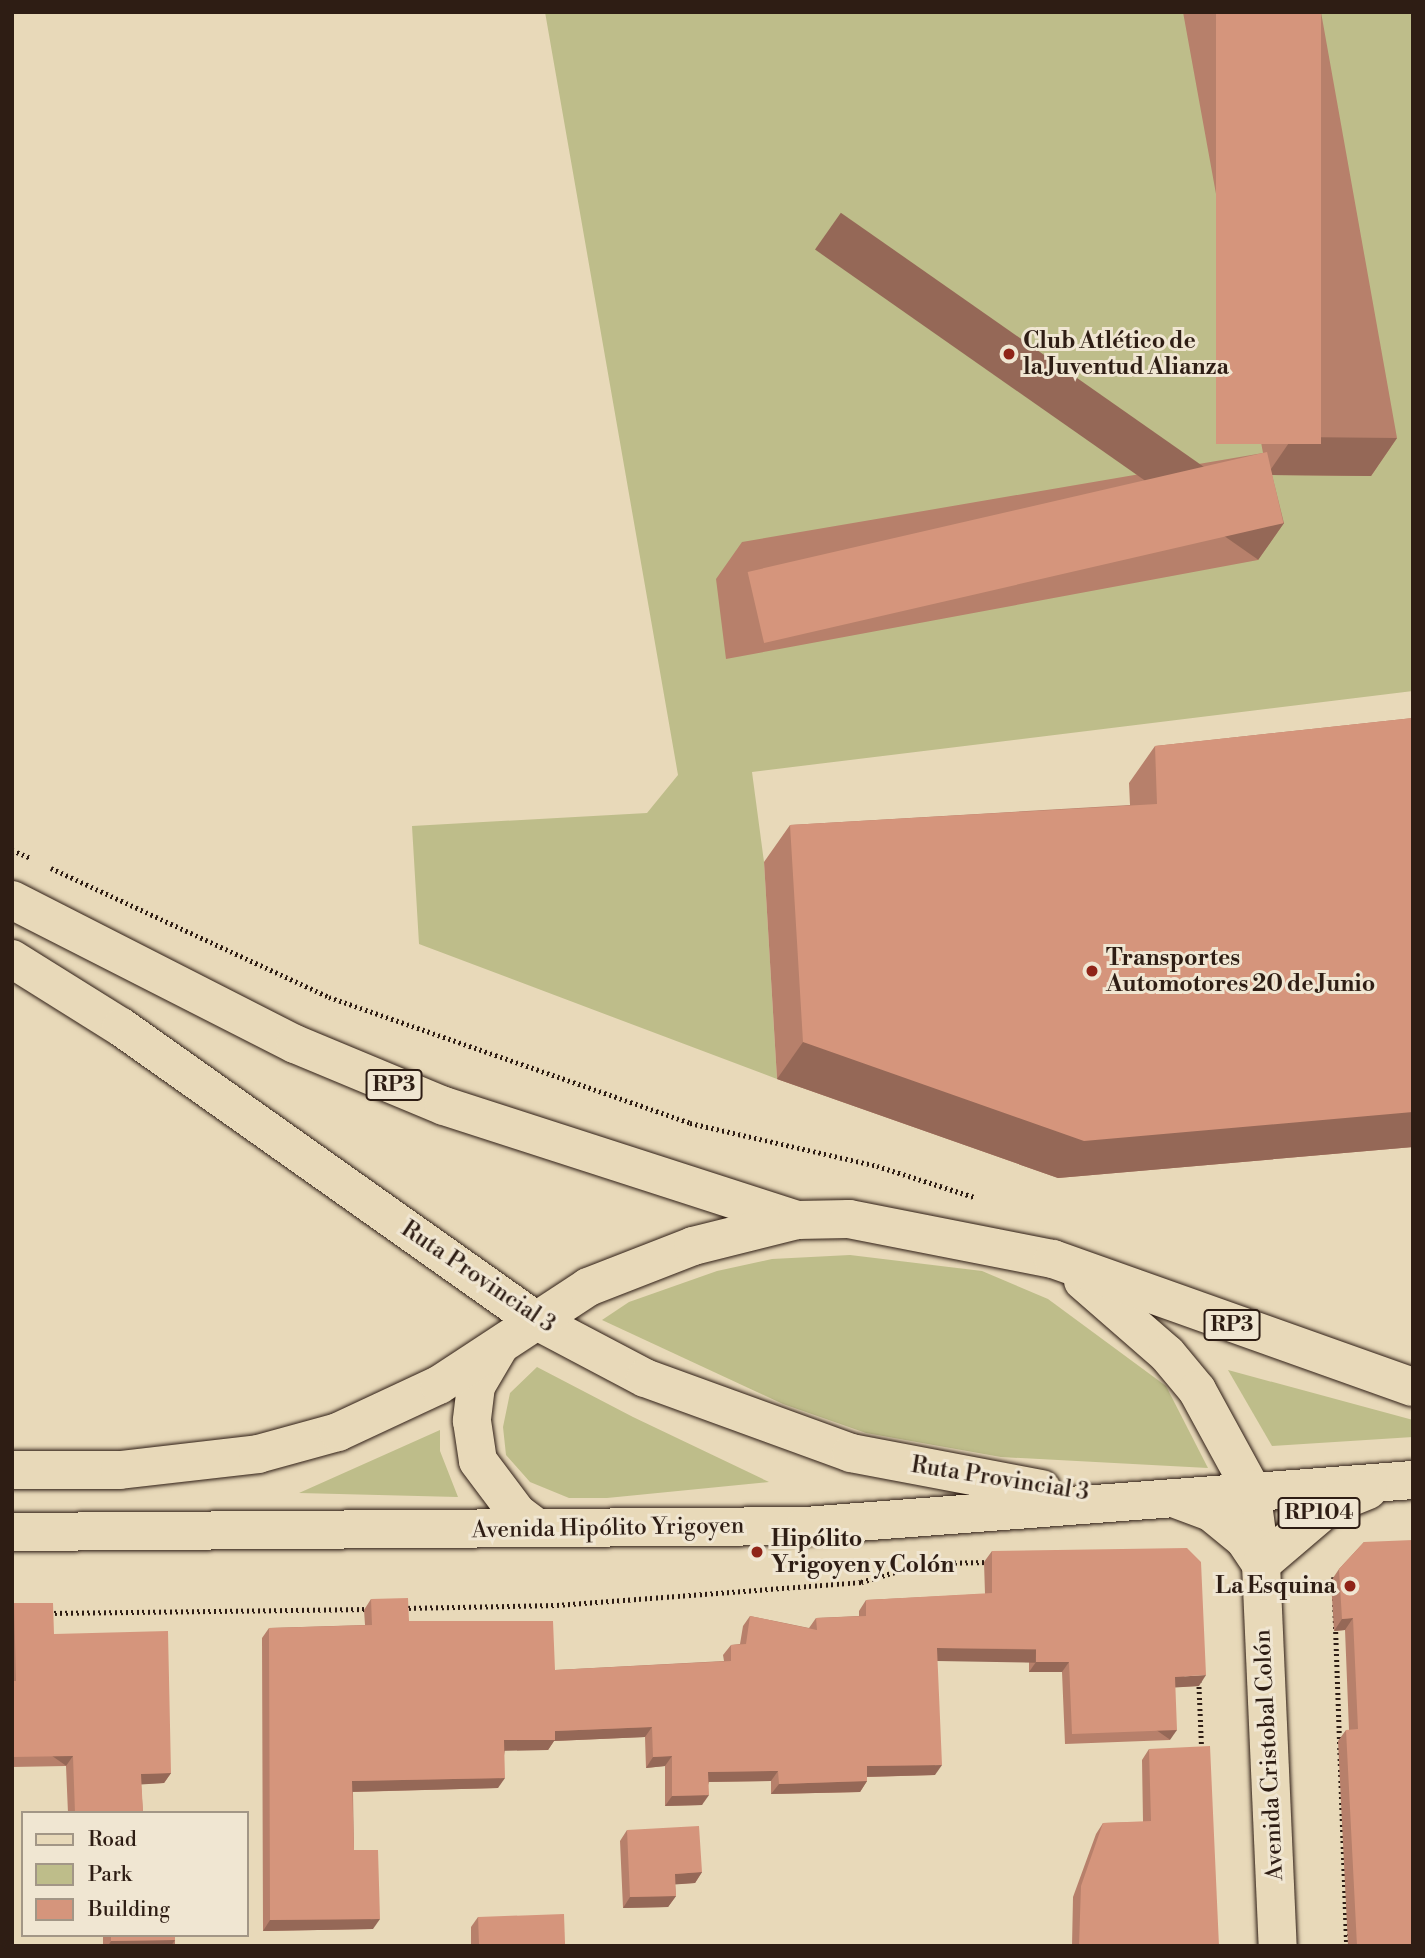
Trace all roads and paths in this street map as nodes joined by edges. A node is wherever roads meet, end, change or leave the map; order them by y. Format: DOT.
graph roads {
  1 [pos="12,850"];
  2 [pos="12,900"];
  3 [pos="12,958"];
  4 [pos="978,1198"];
  5 [pos="797,1220"];
  6 [pos="1053,1259"];
  7 [pos="535,1320"];
  8 [pos="502,1342"];
  9 [pos="1413,1387"];
  10 [pos="12,1470"];
  11 [pos="1401,1480"];
  12 [pos="1251,1489"];
  13 [pos="1168,1496"];
  14 [pos="1122,1498"];
  15 [pos="537,1528"];
  16 [pos="12,1532"];
  17 [pos="997,1562"];
  18 [pos="1261,1564"];
  19 [pos="1344,1567"];
  20 [pos="376,1609"];
  21 [pos="389,1609"];
  22 [pos="35,1613"];
  23 [pos="1199,1673"];
  24 [pos="1203,1768"];
  25 [pos="1278,1946"];
  26 [pos="1347,1946"];
  1 -- 4 [label="path"];
  2 -- 5 [label="main road, RP3"];
  3 -- 7 [label="main road, Ruta Provincial 3"];
  5 -- 6 [label="main road, RP3"];
  5 -- 7 [label="main road"];
  6 -- 9 [label="main road, RP3"];
  6 -- 12 [label="main road, Avenida Cristobal Colón / RP104"];
  7 -- 8 [label="main road"];
  7 -- 14 [label="main road, Ruta Provincial 3"];
  8 -- 10 [label="main road"];
  8 -- 15 [label="main road"];
  11 -- 12 [label="main road, Avenida Hipólito Yrigoyen"];
  11 -- 18 [label="main road, RP104"];
  12 -- 13 [label="main road, Avenida Hipólito Yrigoyen"];
  12 -- 18 [label="main road, Avenida Cristobal Colón / RP104"];
  13 -- 14 [label="main road, Avenida Hipólito Yrigoyen"];
  13 -- 18 [label="main road, RP104"];
  14 -- 15 [label="main road, Avenida Hipólito Yrigoyen"];
  15 -- 16 [label="main road, Avenida Hipólito Yrigoyen"];
  17 -- 21 [label="path"];
  18 -- 25 [label="main road, Avenida Cristobal Colón / RP104"];
  19 -- 26 [label="path"];
  20 -- 22 [label="path"];
  23 -- 24 [label="path"];
}
